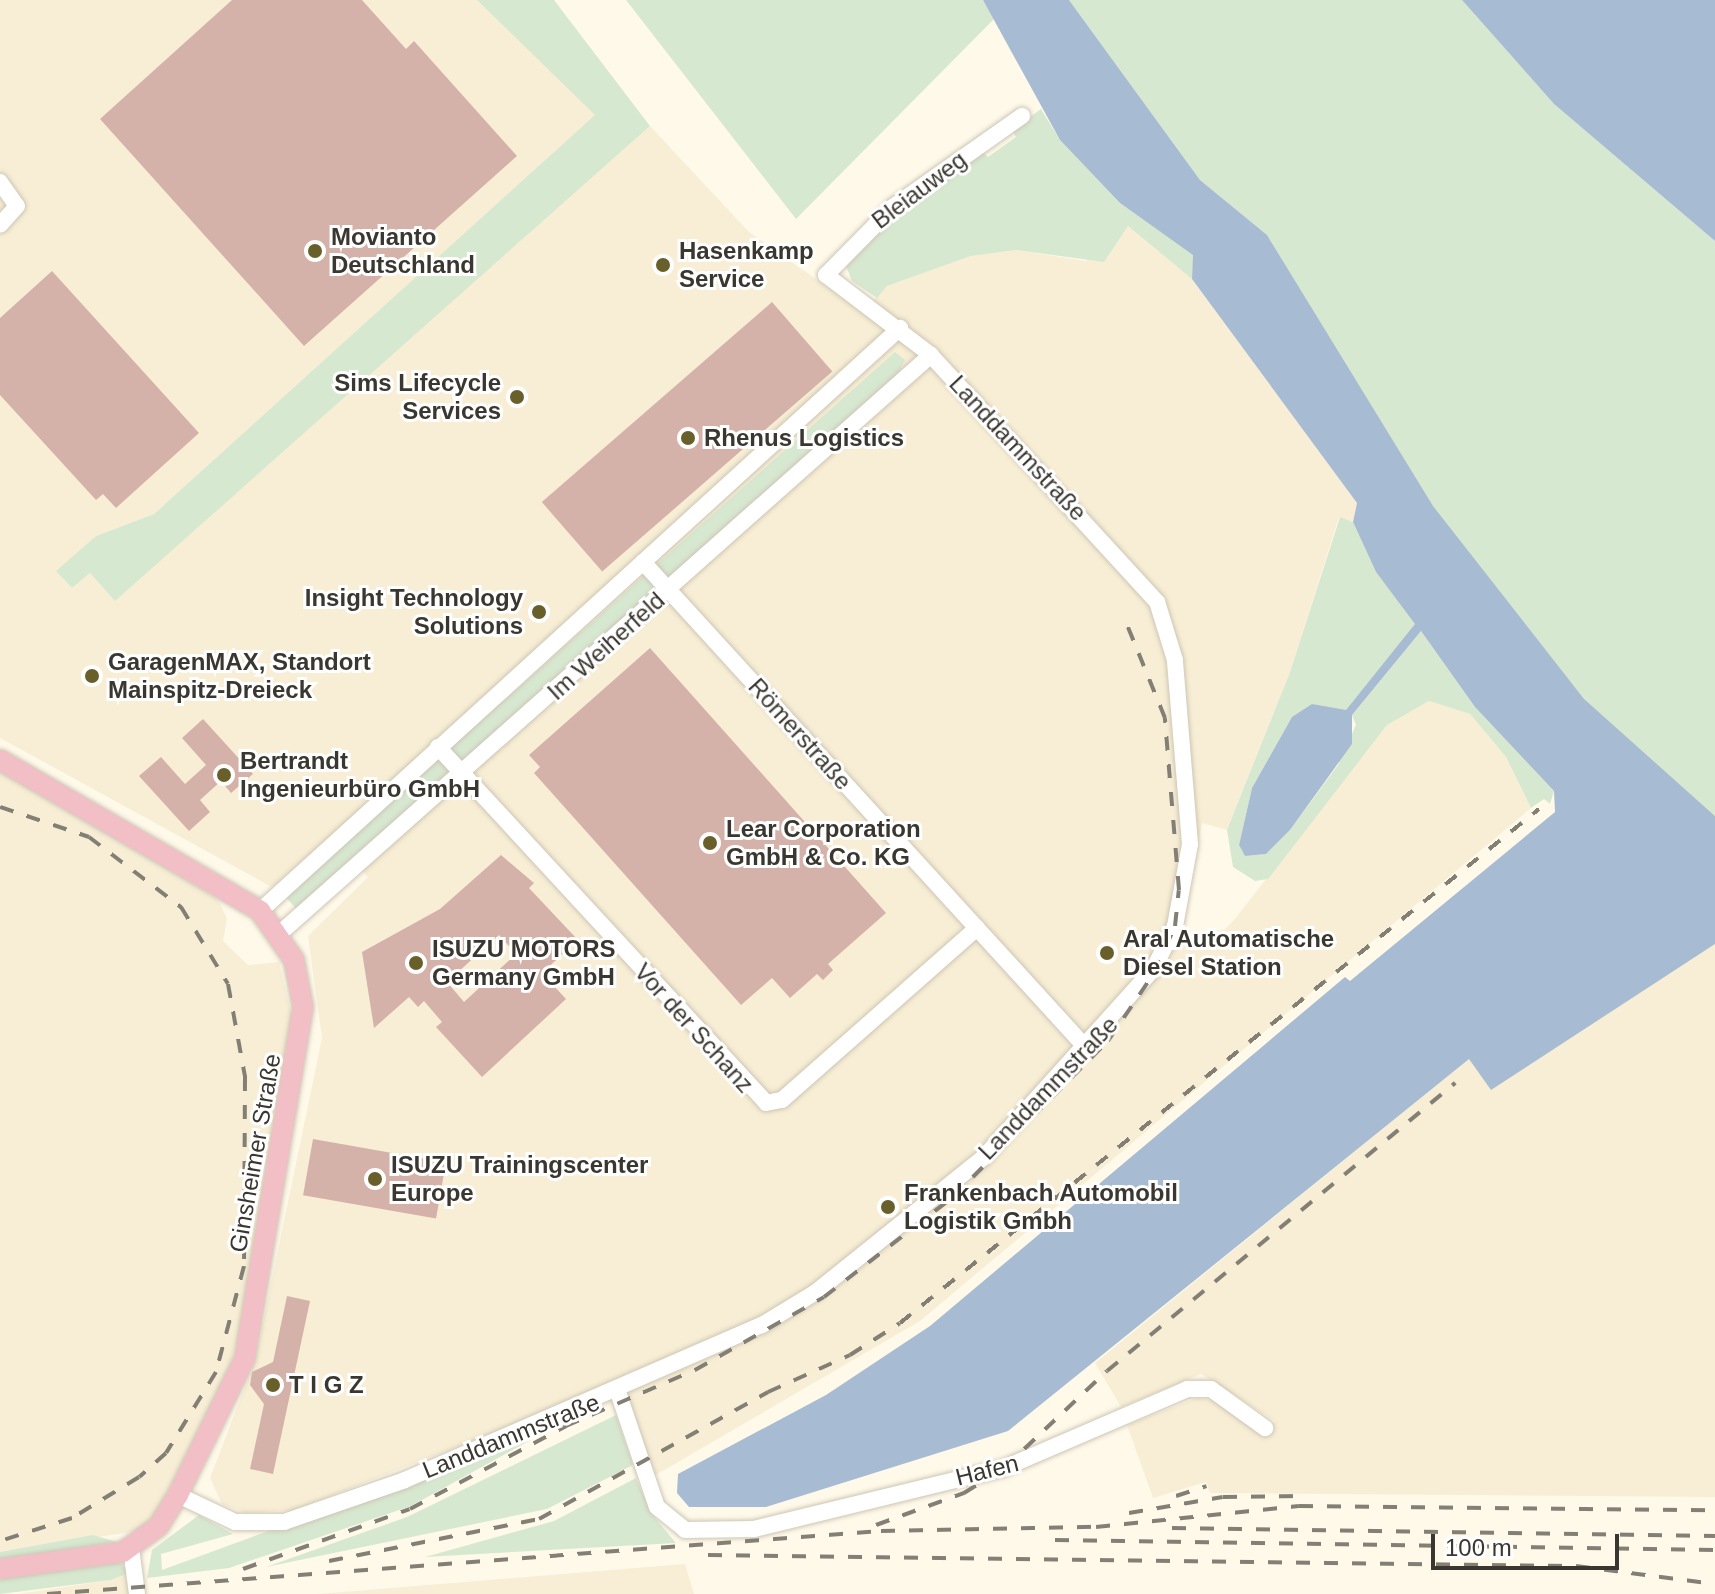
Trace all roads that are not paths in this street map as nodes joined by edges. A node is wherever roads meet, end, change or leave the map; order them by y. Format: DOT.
graph roads {
  1 [pos="1022,116"];
  2 [pos="0,182"];
  3 [pos="0,225"];
  4 [pos="826,275"];
  5 [pos="900,328"];
  6 [pos="931,355"];
  7 [pos="643,562"];
  8 [pos="668,590"];
  9 [pos="438,747"];
  10 [pos="0,760"];
  11 [pos="463,773"];
  12 [pos="260,911"];
  13 [pos="977,928"];
  14 [pos="279,934"];
  15 [pos="1087,1049"];
  16 [pos="618,1392"];
  17 [pos="1265,1428"];
  18 [pos="178,1495"];
  19 [pos="131,1548"];
  20 [pos="0,1569"];
  21 [pos="137,1594"];
  1 -- 4 [label="street, Bleiauweg"];
  2 -- 3 [label="street"];
  4 -- 5 [label="street, Landdammstraße"];
  5 -- 6 [label="street, Landdammstraße"];
  5 -- 7 [label="street, Im Weiherfeld"];
  6 -- 8 [label="street, Im Weiherfeld"];
  6 -- 15 [label="street, Landdammstraße"];
  7 -- 8 [label="street, Römerstraße"];
  7 -- 9 [label="street, Im Weiherfeld"];
  8 -- 11 [label="street, Im Weiherfeld"];
  8 -- 13 [label="street, Römerstraße"];
  9 -- 11 [label="street, Vor der Schanz"];
  9 -- 12 [label="street, Im Weiherfeld"];
  10 -- 12 [label="main road, Ginsheimer Straße"];
  11 -- 13 [label="street, Vor der Schanz"];
  11 -- 14 [label="street, Im Weiherfeld"];
  12 -- 14 [label="main road, Ginsheimer Straße"];
  13 -- 15 [label="street, Römerstraße"];
  14 -- 18 [label="main road, Ginsheimer Straße"];
  15 -- 16 [label="street, Landdammstraße"];
  16 -- 17 [label="street, Hafen"];
  16 -- 18 [label="street, Landdammstraße"];
  18 -- 19 [label="main road, Ginsheimer Straße"];
  19 -- 20 [label="main road, Ginsheimer Straße"];
  19 -- 21 [label="street"];
}
